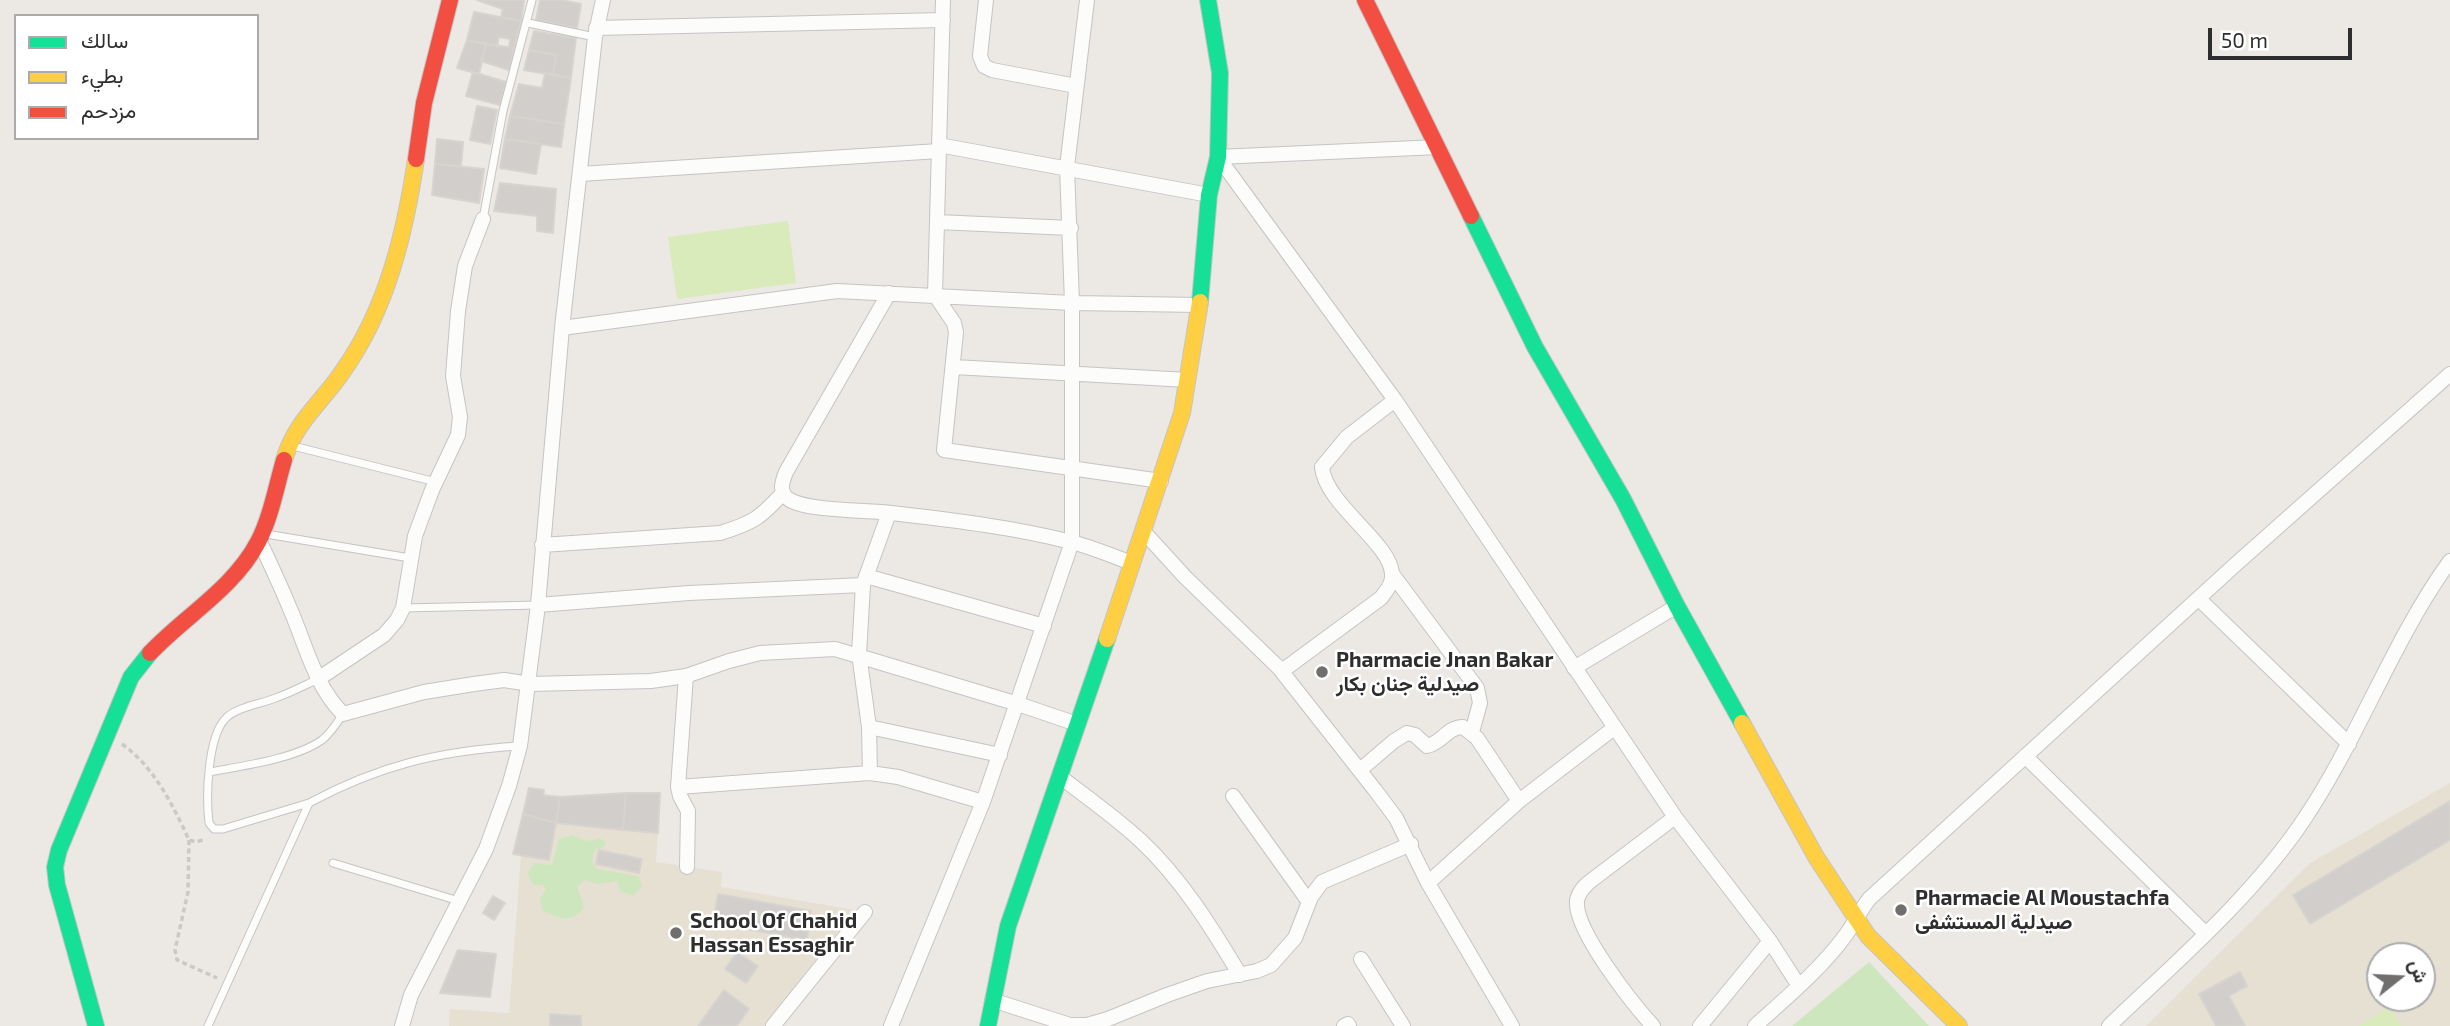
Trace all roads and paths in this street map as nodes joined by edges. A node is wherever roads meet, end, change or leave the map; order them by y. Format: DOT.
graph roads {
  1 [pos="450,0"];
  2 [pos="532,0"];
  3 [pos="603,0"];
  4 [pos="943,0"];
  5 [pos="986,0"];
  6 [pos="1087,0"];
  7 [pos="1208,0"];
  8 [pos="1366,0"];
  9 [pos="943,20"];
  10 [pos="528,23"];
  11 [pos="596,32"];
  12 [pos="1076,86"];
  13 [pos="1438,147"];
  14 [pos="939,148"];
  15 [pos="1218,157"];
  16 [pos="1067,167"];
  17 [pos="580,174"];
  18 [pos="1209,195"];
  19 [pos="483,219"];
  20 [pos="937,222"];
  21 [pos="1071,228"];
  22 [pos="889,293"];
  23 [pos="935,295"];
  24 [pos="1072,303"];
  25 [pos="1200,305"];
  26 [pos="562,328"];
  27 [pos="954,367"];
  28 [pos="1071,374"];
  29 [pos="2450,374"];
  30 [pos="1188,380"];
  31 [pos="1395,400"];
  32 [pos="289,445"];
  33 [pos="1072,470"];
  34 [pos="1161,481"];
  35 [pos="436,482"];
  36 [pos="783,493"];
  37 [pos="889,513"];
  38 [pos="1143,531"];
  39 [pos="260,537"];
  40 [pos="1072,542"];
  41 [pos="542,545"];
  42 [pos="410,558"];
  43 [pos="2450,561"];
  44 [pos="1132,563"];
  45 [pos="1393,575"];
  46 [pos="864,581"];
  47 [pos="2199,599"];
  48 [pos="538,605"];
  49 [pos="1677,606"];
  50 [pos="402,608"];
  51 [pos="1044,625"];
  52 [pos="859,654"];
  53 [pos="1574,668"];
  54 [pos="1282,671"];
  55 [pos="686,676"];
  56 [pos="318,679"];
  57 [pos="530,684"];
  58 [pos="1018,704"];
  59 [pos="343,714"];
  60 [pos="1077,724"];
  61 [pos="869,727"];
  62 [pos="1614,728"];
  63 [pos="107,732"];
  64 [pos="1472,732"];
  65 [pos="2349,744"];
  66 [pos="520,746"];
  67 [pos="1000,755"];
  68 [pos="2025,756"];
  69 [pos="1360,770"];
  70 [pos="210,772"];
  71 [pos="870,773"];
  72 [pos="1059,776"];
  73 [pos="678,787"];
  74 [pos="1233,796"];
  75 [pos="1519,801"];
  76 [pos="983,802"];
  77 [pos="309,803"];
  78 [pos="1675,817"];
  79 [pos="215,830"];
  80 [pos="189,840"];
  81 [pos="1411,844"];
  82 [pos="333,863"];
  83 [pos="687,867"];
  84 [pos="1428,883"];
  85 [pos="459,901"];
  86 [pos="1309,902"];
  87 [pos="865,912"];
  88 [pos="1855,917"];
  89 [pos="2205,933"];
  90 [pos="1770,941"];
  91 [pos="1361,959"];
  92 [pos="1240,975"];
  93 [pos="229,983"];
  94 [pos="1799,986"];
  95 [pos="992,1000"];
  96 [pos="96,1026"];
  97 [pos="208,1026"];
  98 [pos="402,1026"];
  99 [pos="773,1026"];
  100 [pos="891,1026"];
  101 [pos="988,1026"];
  102 [pos="1403,1026"];
  103 [pos="1512,1026"];
  104 [pos="1653,1026"];
  105 [pos="1700,1026"];
  106 [pos="1755,1026"];
  107 [pos="1959,1026"];
  108 [pos="2109,1026"];
  1 -- 32 [label="street"];
  2 -- 10 [label="lane"];
  3 -- 11 [label="street"];
  4 -- 9 [label="street"];
  5 -- 12 [label="street"];
  6 -- 12 [label="street"];
  7 -- 15 [label="street"];
  8 -- 13 [label="street"];
  9 -- 11 [label="street"];
  9 -- 14 [label="street"];
  10 -- 11 [label="lane"];
  10 -- 19 [label="lane"];
  11 -- 17 [label="street"];
  12 -- 16 [label="street"];
  13 -- 15 [label="street"];
  13 -- 49 [label="street"];
  14 -- 16 [label="street"];
  14 -- 17 [label="street"];
  14 -- 20 [label="street"];
  15 -- 18 [label="street"];
  15 -- 31 [label="street"];
  16 -- 18 [label="street"];
  16 -- 21 [label="street"];
  17 -- 26 [label="street"];
  18 -- 25 [label="street"];
  19 -- 35 [label="street"];
  20 -- 21 [label="street"];
  20 -- 23 [label="street"];
  21 -- 24 [label="street"];
  22 -- 23 [label="street"];
  22 -- 26 [label="street"];
  22 -- 36 [label="street"];
  23 -- 24 [label="street"];
  23 -- 27 [label="street"];
  24 -- 25 [label="street"];
  24 -- 28 [label="street"];
  25 -- 30 [label="street"];
  26 -- 41 [label="street"];
  27 -- 28 [label="street"];
  27 -- 33 [label="street"];
  28 -- 30 [label="street"];
  28 -- 33 [label="street"];
  29 -- 47 [label="street"];
  30 -- 34 [label="street"];
  31 -- 45 [label="street"];
  31 -- 53 [label="street"];
  32 -- 35 [label="lane"];
  32 -- 39 [label="street"];
  33 -- 34 [label="street"];
  33 -- 40 [label="street"];
  34 -- 38 [label="street"];
  35 -- 42 [label="street"];
  36 -- 37 [label="street"];
  36 -- 41 [label="street"];
  37 -- 40 [label="street"];
  37 -- 46 [label="street"];
  38 -- 44 [label="street"];
  38 -- 54 [label="street"];
  39 -- 42 [label="lane"];
  39 -- 56 [label="street"];
  39 -- 63 [label="street"];
  40 -- 44 [label="street"];
  40 -- 51 [label="street"];
  41 -- 48 [label="street"];
  42 -- 50 [label="street"];
  43 -- 65 [label="street"];
  44 -- 60 [label="street"];
  45 -- 54 [label="street"];
  45 -- 64 [label="street"];
  46 -- 48 [label="street"];
  46 -- 51 [label="street"];
  46 -- 52 [label="street"];
  47 -- 65 [label="street"];
  47 -- 68 [label="street"];
  48 -- 50 [label="lane"];
  48 -- 57 [label="street"];
  49 -- 53 [label="street"];
  49 -- 88 [label="street"];
  50 -- 56 [label="street"];
  51 -- 58 [label="street"];
  52 -- 55 [label="street"];
  52 -- 58 [label="street"];
  52 -- 61 [label="street"];
  53 -- 62 [label="street"];
  54 -- 69 [label="street"];
  55 -- 57 [label="street"];
  55 -- 73 [label="street"];
  56 -- 59 [label="street"];
  56 -- 70 [label="lane"];
  57 -- 59 [label="street"];
  57 -- 66 [label="street"];
  58 -- 60 [label="street"];
  58 -- 67 [label="street"];
  59 -- 70 [label="lane"];
  60 -- 72 [label="street"];
  61 -- 67 [label="street"];
  61 -- 71 [label="street"];
  62 -- 75 [label="street"];
  62 -- 78 [label="street"];
  63 -- 80 [label="path"];
  63 -- 96 [label="street"];
  64 -- 69 [label="street"];
  64 -- 75 [label="street"];
  65 -- 89 [label="street"];
  66 -- 77 [label="lane"];
  66 -- 85 [label="street"];
  67 -- 76 [label="street"];
  68 -- 88 [label="street"];
  68 -- 89 [label="street"];
  69 -- 81 [label="street"];
  70 -- 79 [label="lane"];
  71 -- 73 [label="street"];
  71 -- 76 [label="street"];
  72 -- 92 [label="street"];
  72 -- 95 [label="street"];
  73 -- 83 [label="street"];
  74 -- 86 [label="street"];
  75 -- 84 [label="street"];
  76 -- 100 [label="street"];
  77 -- 79 [label="lane"];
  77 -- 93 [label="lane"];
  78 -- 90 [label="street"];
  78 -- 104 [label="street"];
  79 -- 80 [label="path"];
  80 -- 93 [label="path"];
  81 -- 84 [label="street"];
  81 -- 86 [label="street"];
  82 -- 85 [label="lane"];
  84 -- 103 [label="street"];
  85 -- 98 [label="street"];
  86 -- 92 [label="street"];
  87 -- 99 [label="street"];
  88 -- 94 [label="street"];
  88 -- 107 [label="street"];
  89 -- 108 [label="street"];
  90 -- 94 [label="street"];
  90 -- 105 [label="street"];
  91 -- 102 [label="street"];
  92 -- 95 [label="street"];
  93 -- 97 [label="lane"];
  94 -- 106 [label="street"];
  95 -- 101 [label="street"];
}
